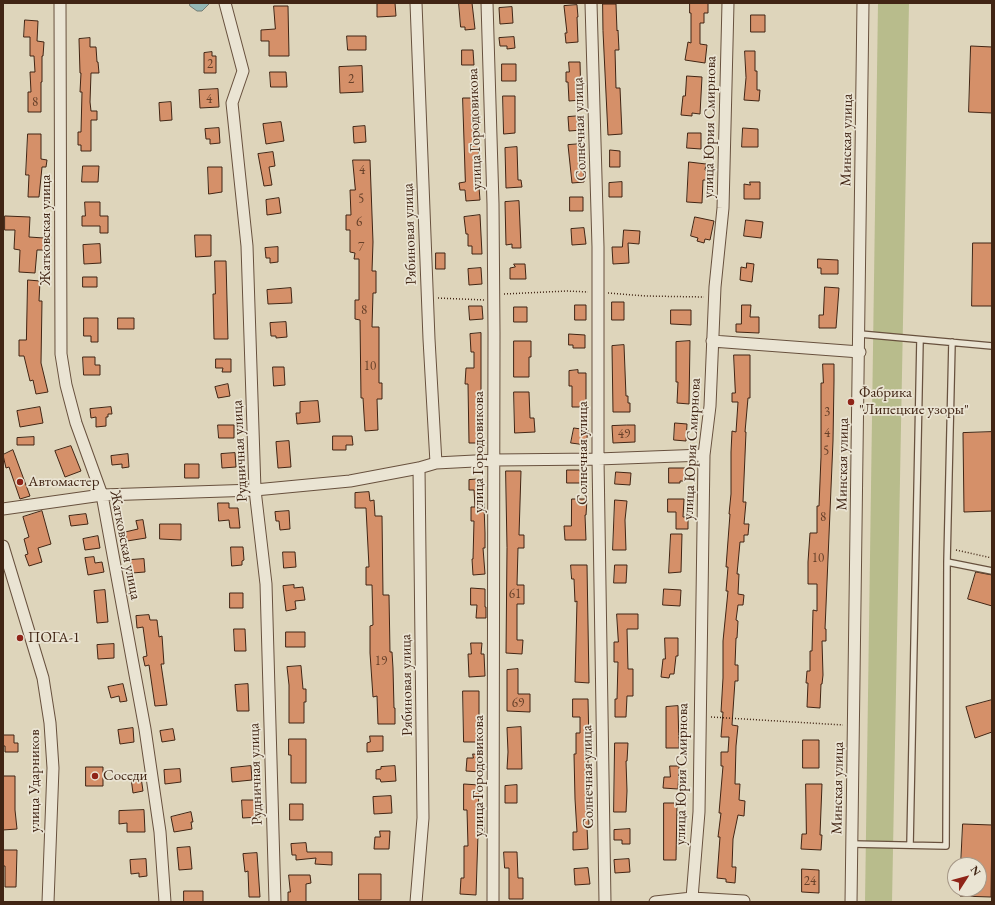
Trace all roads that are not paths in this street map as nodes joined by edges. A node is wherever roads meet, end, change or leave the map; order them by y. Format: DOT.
graph roads {
  1 [pos="60,3"];
  2 [pos="225,3"];
  3 [pos="416,3"];
  4 [pos="487,3"];
  5 [pos="591,3"];
  6 [pos="728,3"];
  7 [pos="864,3"];
  8 [pos="860,334"];
  9 [pos="920,340"];
  10 [pos="712,341"];
  11 [pos="952,342"];
  12 [pos="992,346"];
  13 [pos="860,352"];
  14 [pos="704,455"];
  15 [pos="598,459"];
  16 [pos="494,460"];
  17 [pos="436,463"];
  18 [pos="419,468"];
  19 [pos="255,490"];
  20 [pos="102,495"];
  21 [pos="3,509"];
  22 [pos="3,546"];
  23 [pos="947,562"];
  24 [pos="992,571"];
  25 [pos="852,844"];
  26 [pos="910,845"];
  27 [pos="692,898"];
  28 [pos="744,901"];
  29 [pos="48,902"];
  30 [pos="165,902"];
  31 [pos="275,902"];
  32 [pos="416,902"];
  33 [pos="493,902"];
  34 [pos="605,902"];
  35 [pos="655,902"];
  36 [pos="851,902"];
  1 -- 20 [label="street, Жатковская улица"];
  2 -- 19 [label="street, Рудничная улица"];
  3 -- 17 [label="street, Рябиновая улица"];
  4 -- 16 [label="street, улица Городовикова"];
  5 -- 15 [label="street, Солнечная улица"];
  6 -- 10 [label="street, улица Юрия Смирнова"];
  7 -- 8 [label="street, Минская улица"];
  8 -- 9 [label="lane"];
  8 -- 13 [label="street, Минская улица"];
  9 -- 11 [label="lane"];
  9 -- 26 [label="lane"];
  10 -- 13 [label="street"];
  10 -- 14 [label="street, улица Юрия Смирнова"];
  11 -- 12 [label="lane"];
  11 -- 23 [label="lane"];
  13 -- 25 [label="street, Минская улица"];
  14 -- 15 [label="street"];
  14 -- 27 [label="street, улица Юрия Смирнова"];
  15 -- 16 [label="street"];
  15 -- 34 [label="street, Солнечная улица"];
  16 -- 17 [label="street"];
  16 -- 33 [label="street, улица Городовикова"];
  17 -- 18 [label="street"];
  18 -- 19 [label="street"];
  18 -- 32 [label="street, Рябиновая улица"];
  19 -- 20 [label="street"];
  19 -- 31 [label="street, Рудничная улица"];
  20 -- 21 [label="street"];
  20 -- 30 [label="street, Жатковская улица"];
  22 -- 29 [label="street, улица Ударников"];
  23 -- 24 [label="lane"];
  23 -- 26 [label="lane"];
  25 -- 26 [label="lane"];
  25 -- 36 [label="street, Минская улица"];
  27 -- 28 [label="street"];
  27 -- 35 [label="street"];
}
